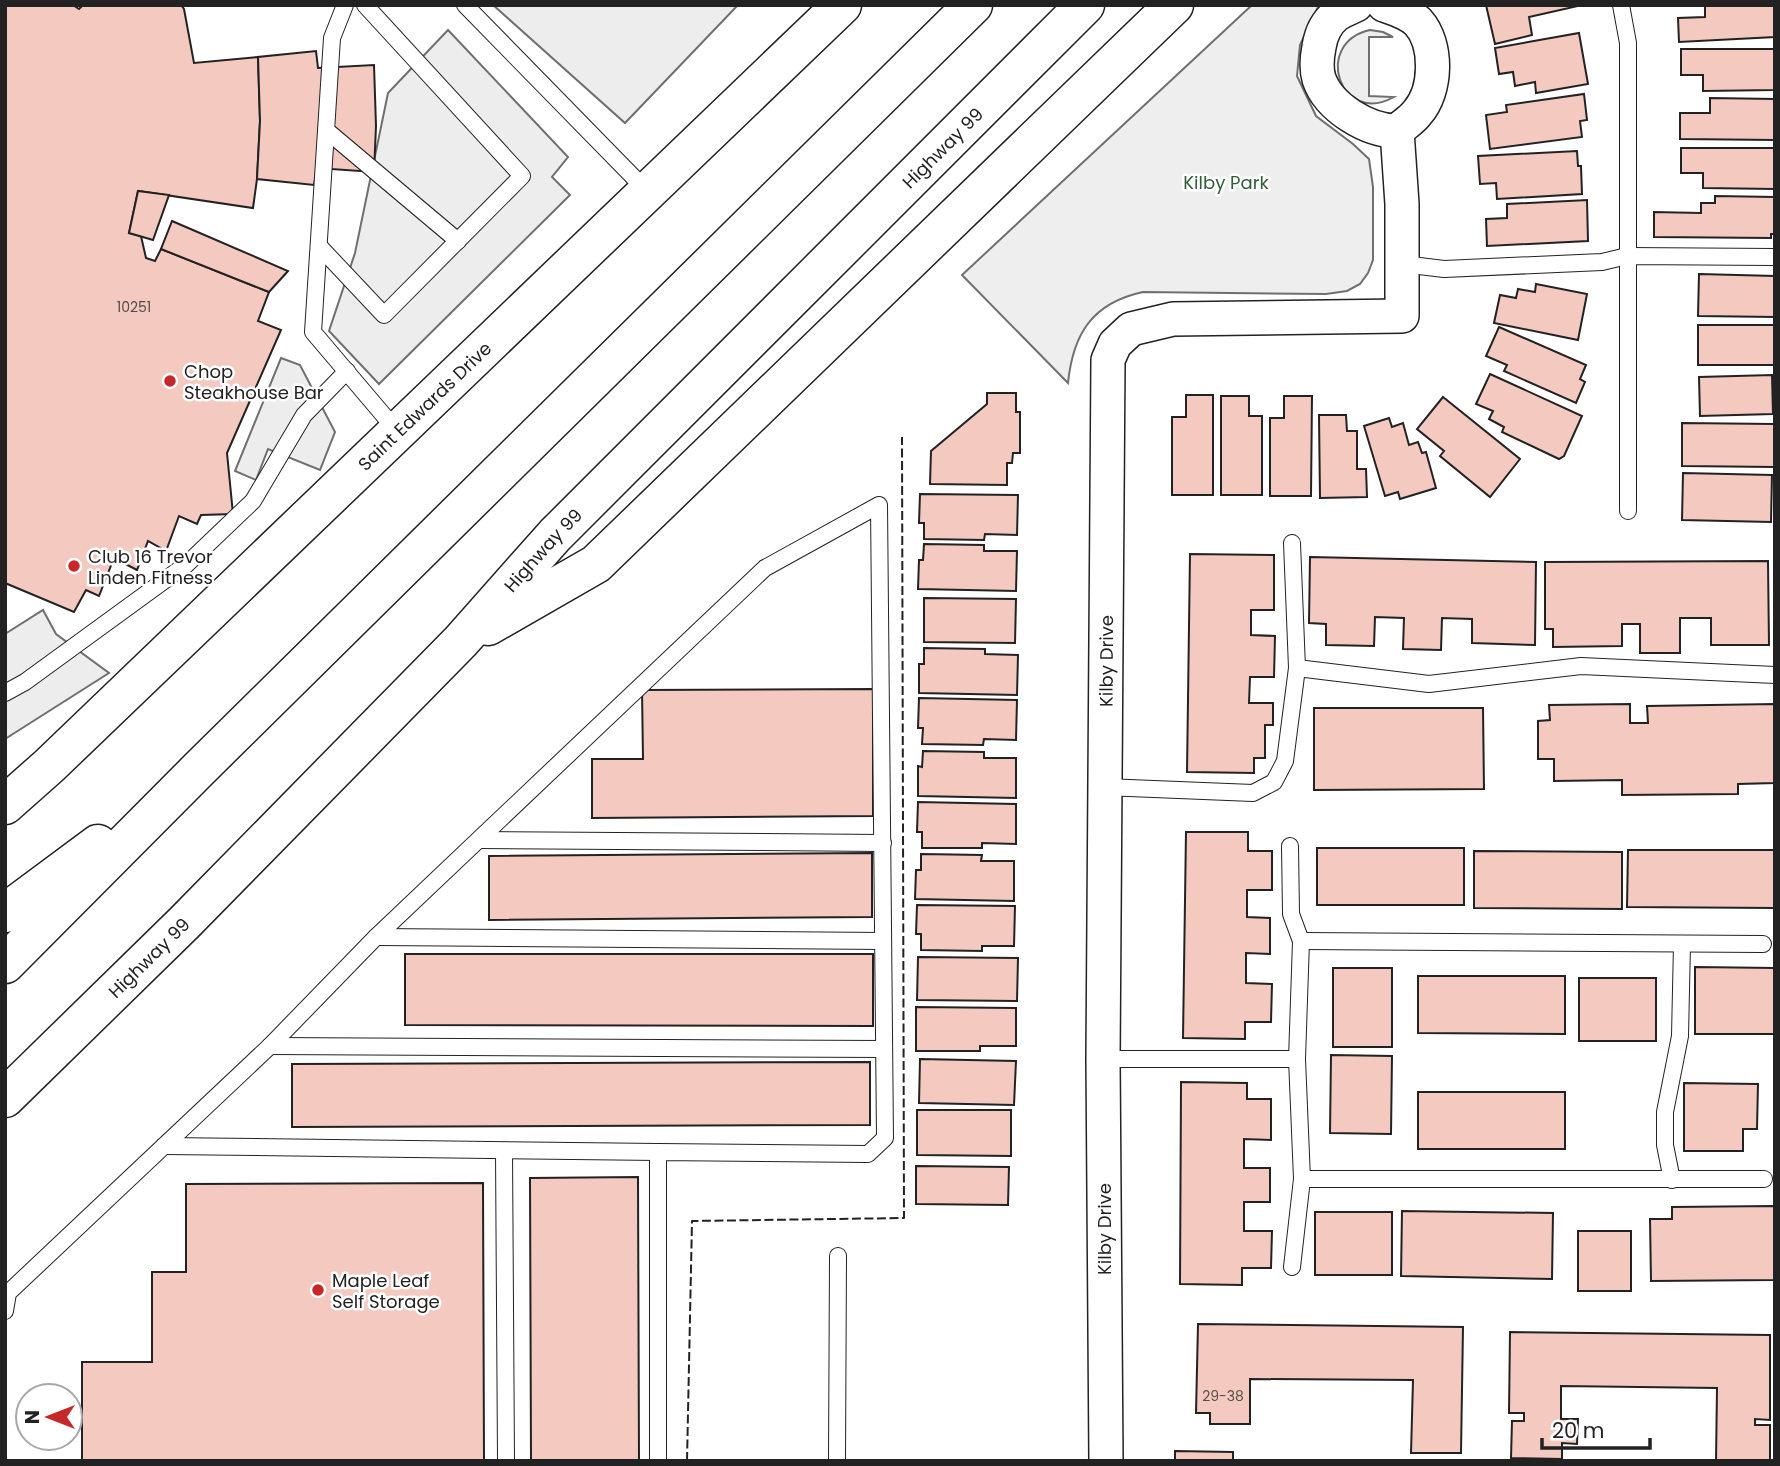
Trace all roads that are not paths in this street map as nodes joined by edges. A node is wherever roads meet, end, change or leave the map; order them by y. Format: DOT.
graph roads {
  1 [pos="345,5"];
  2 [pos="365,5"];
  3 [pos="465,5"];
  4 [pos="842,5"];
  5 [pos="973,5"];
  6 [pos="1085,5"];
  7 [pos="1174,5"];
  8 [pos="1356,5"];
  9 [pos="1384,5"];
  10 [pos="1621,5"];
  11 [pos="326,130"];
  12 [pos="1397,131"];
  13 [pos="648,192"];
  14 [pos="458,241"];
  15 [pos="319,247"];
  16 [pos="1627,256"];
  17 [pos="1775,257"];
  18 [pos="1403,264"];
  19 [pos="346,371"];
  20 [pos="398,432"];
  21 [pos="1628,511"];
  22 [pos="1292,544"];
  23 [pos="461,641"];
  24 [pos="1297,668"];
  25 [pos="1775,675"];
  26 [pos="5,693"];
  27 [pos="198,770"];
  28 [pos="1104,786"];
  29 [pos="5,805"];
  30 [pos="480,840"];
  31 [pos="883,843"];
  32 [pos="1290,846"];
  33 [pos="5,913"];
  34 [pos="376,937"];
  35 [pos="883,941"];
  36 [pos="1301,941"];
  37 [pos="1682,944"];
  38 [pos="1763,944"];
  39 [pos="5,964"];
  40 [pos="270,1046"];
  41 [pos="884,1049"];
  42 [pos="1103,1059"];
  43 [pos="1297,1059"];
  44 [pos="5,1098"];
  45 [pos="164,1146"];
  46 [pos="504,1150"];
  47 [pos="658,1153"];
  48 [pos="1302,1180"];
  49 [pos="1672,1180"];
  50 [pos="1764,1180"];
  51 [pos="838,1256"];
  52 [pos="1292,1267"];
  53 [pos="5,1311"];
  54 [pos="506,1461"];
  55 [pos="658,1461"];
  56 [pos="837,1461"];
  57 [pos="1105,1461"];
  1 -- 11 [label="lane"];
  2 -- 14 [label="lane"];
  3 -- 13 [label="lane"];
  4 -- 13 [label="main road, Saint Edwards Drive"];
  5 -- 27 [label="main road"];
  6 -- 23 [label="main road, Highway 99"];
  7 -- 23 [label="main road"];
  8 -- 12 [label="street"];
  9 -- 12 [label="street"];
  10 -- 16 [label="lane"];
  11 -- 14 [label="lane"];
  11 -- 15 [label="lane"];
  12 -- 18 [label="street, Kilby Drive"];
  13 -- 20 [label="main road, Saint Edwards Drive"];
  14 -- 15 [label="lane"];
  15 -- 19 [label="lane"];
  16 -- 17 [label="lane"];
  16 -- 18 [label="lane"];
  16 -- 21 [label="lane"];
  18 -- 28 [label="street, Kilby Drive"];
  19 -- 20 [label="lane"];
  19 -- 26 [label="lane"];
  20 -- 29 [label="main road, Saint Edwards Drive"];
  22 -- 24 [label="lane"];
  23 -- 44 [label="main road, Highway 99"];
  24 -- 25 [label="lane"];
  24 -- 28 [label="lane"];
  27 -- 33 [label="main road"];
  27 -- 39 [label="main road"];
  28 -- 42 [label="street, Kilby Drive"];
  30 -- 31 [label="lane"];
  30 -- 31 [label="lane"];
  30 -- 34 [label="lane"];
  31 -- 35 [label="lane"];
  32 -- 36 [label="lane"];
  34 -- 35 [label="lane"];
  34 -- 40 [label="lane"];
  35 -- 41 [label="lane"];
  36 -- 37 [label="lane"];
  36 -- 43 [label="lane"];
  37 -- 38 [label="lane"];
  37 -- 49 [label="lane"];
  40 -- 41 [label="lane"];
  40 -- 45 [label="lane"];
  41 -- 47 [label="lane"];
  42 -- 43 [label="lane"];
  42 -- 57 [label="street, Kilby Drive"];
  43 -- 48 [label="lane"];
  45 -- 46 [label="lane"];
  45 -- 53 [label="lane"];
  46 -- 47 [label="lane"];
  46 -- 54 [label="lane"];
  47 -- 55 [label="lane"];
  48 -- 49 [label="lane"];
  48 -- 52 [label="lane"];
  49 -- 50 [label="lane"];
  51 -- 56 [label="lane"];
}
